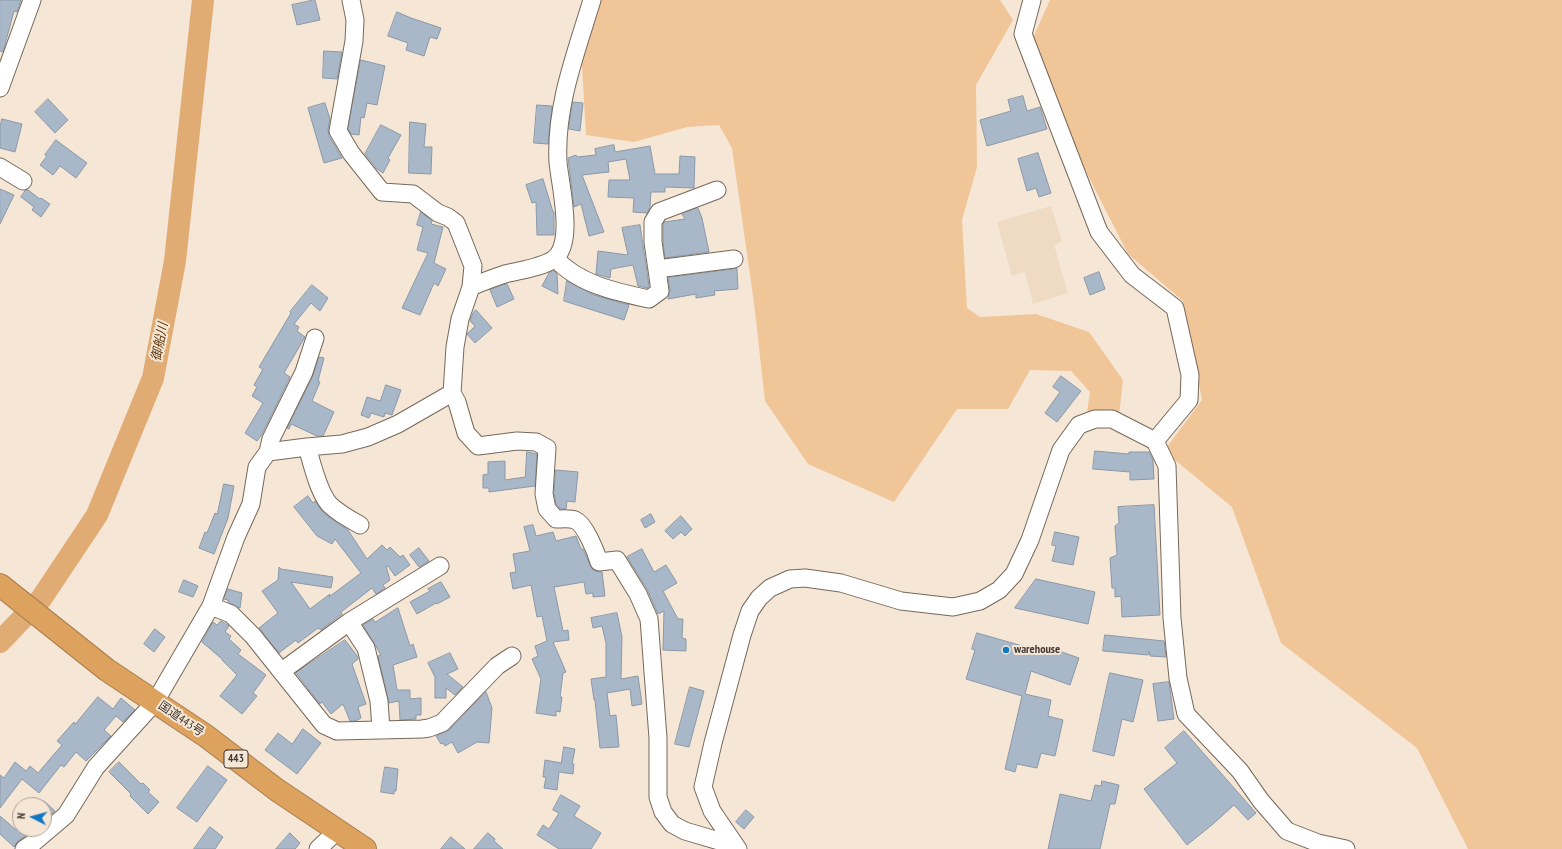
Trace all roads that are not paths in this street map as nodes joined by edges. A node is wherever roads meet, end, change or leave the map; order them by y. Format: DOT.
graph roads {
  1 [pos="32,0"];
  2 [pos="351,0"];
  3 [pos="592,0"];
  4 [pos="1032,0"];
  5 [pos="0,88"];
  6 [pos="0,167"];
  7 [pos="23,181"];
  8 [pos="717,190"];
  9 [pos="555,258"];
  10 [pos="734,259"];
  11 [pos="657,269"];
  12 [pos="471,287"];
  13 [pos="315,338"];
  14 [pos="452,393"];
  15 [pos="1154,442"];
  16 [pos="307,447"];
  17 [pos="268,452"];
  18 [pos="360,525"];
  19 [pos="440,566"];
  20 [pos="0,585"];
  21 [pos="211,606"];
  22 [pos="349,622"];
  23 [pos="512,656"];
  24 [pos="282,671"];
  25 [pos="155,702"];
  26 [pos="381,729"];
  27 [pos="338,830"];
  28 [pos="737,848"];
  29 [pos="24,849"];
  30 [pos="318,849"];
  31 [pos="365,849"];
  32 [pos="1346,849"];
  1 -- 5 [label="street"];
  2 -- 12 [label="street"];
  3 -- 9 [label="street"];
  4 -- 15 [label="street"];
  6 -- 7 [label="street"];
  8 -- 11 [label="street"];
  9 -- 11 [label="street"];
  9 -- 12 [label="street"];
  10 -- 11 [label="street"];
  12 -- 14 [label="street"];
  13 -- 17 [label="street"];
  14 -- 16 [label="street"];
  14 -- 28 [label="street"];
  15 -- 28 [label="street"];
  15 -- 32 [label="street"];
  16 -- 17 [label="street"];
  16 -- 18 [label="street"];
  17 -- 21 [label="street"];
  19 -- 22 [label="street"];
  20 -- 25 [label="highway, 国道443号 / 443"];
  21 -- 24 [label="street"];
  21 -- 25 [label="street"];
  22 -- 24 [label="street"];
  22 -- 26 [label="street"];
  23 -- 26 [label="street"];
  24 -- 26 [label="street"];
  25 -- 27 [label="highway, 国道443号 / 443"];
  25 -- 29 [label="street"];
  27 -- 30 [label="street"];
  27 -- 31 [label="highway, 国道443号 / 443"];
}
